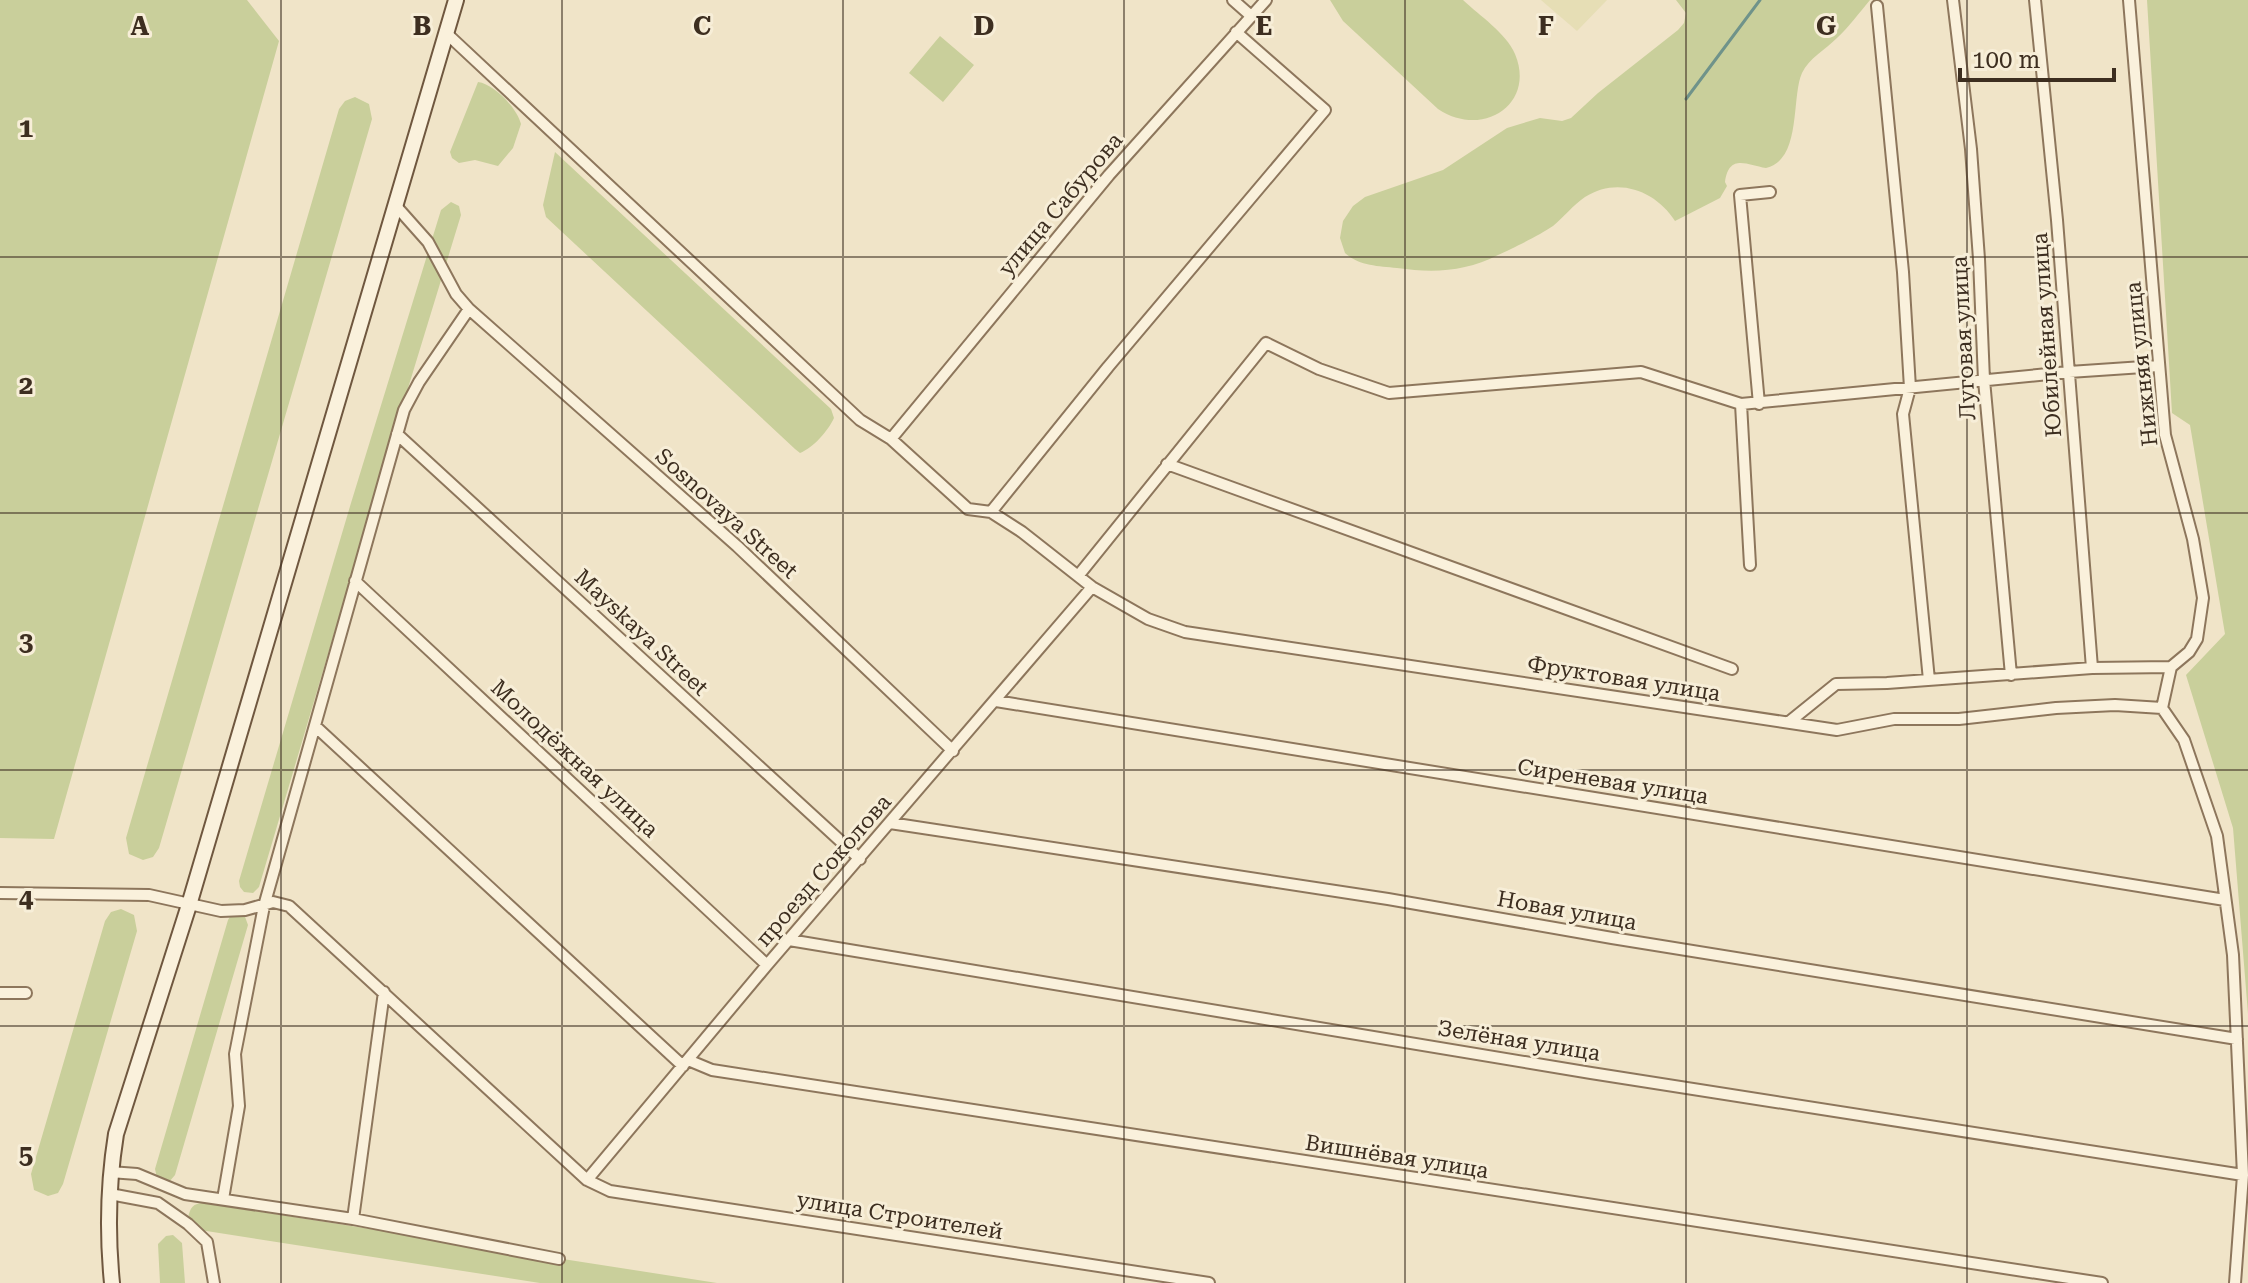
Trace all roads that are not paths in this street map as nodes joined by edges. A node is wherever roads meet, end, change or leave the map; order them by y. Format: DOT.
graph roads {
  1 [pos="456,0"];
  2 [pos="1233,0"];
  3 [pos="1266,0"];
  4 [pos="1953,0"];
  5 [pos="2035,0"];
  6 [pos="2129,0"];
  7 [pos="1877,6"];
  8 [pos="1250,15"];
  9 [pos="445,32"];
  10 [pos="1236,32"];
  11 [pos="1770,192"];
  12 [pos="396,206"];
  13 [pos="456,294"];
  14 [pos="469,309"];
  15 [pos="457,328"];
  16 [pos="2158,366"];
  17 [pos="2069,372"];
  18 [pos="1984,380"];
  19 [pos="1910,388"];
  20 [pos="1741,404"];
  21 [pos="1759,404"];
  22 [pos="397,434"];
  23 [pos="891,439"];
  24 [pos="1167,464"];
  25 [pos="991,512"];
  26 [pos="1750,565"];
  27 [pos="1078,576"];
  28 [pos="355,581"];
  29 [pos="1092,587"];
  30 [pos="2171,667"];
  31 [pos="2092,668"];
  32 [pos="1732,669"];
  33 [pos="2011,675"];
  34 [pos="1929,680"];
  35 [pos="996,701"];
  36 [pos="2162,708"];
  37 [pos="1789,722"];
  38 [pos="315,726"];
  39 [pos="953,751"];
  40 [pos="890,823"];
  41 [pos="860,859"];
  42 [pos="0,893"];
  43 [pos="2225,900"];
  44 [pos="189,905"];
  45 [pos="264,906"];
  46 [pos="789,940"];
  47 [pos="767,965"];
  48 [pos="384,992"];
  49 [pos="0,993"];
  50 [pos="26,993"];
  51 [pos="2237,1039"];
  52 [pos="686,1063"];
  53 [pos="110,1172"];
  54 [pos="2243,1175"];
  55 [pos="587,1180"];
  56 [pos="110,1194"];
  57 [pos="223,1199"];
  58 [pos="353,1219"];
  59 [pos="559,1259"];
  60 [pos="112,1283"];
  61 [pos="214,1283"];
  62 [pos="1209,1283"];
  63 [pos="2102,1283"];
  64 [pos="2235,1283"];
  1 -- 9 [label="street"];
  2 -- 8 [label="street"];
  3 -- 8 [label="street, улица Сабурова"];
  4 -- 18 [label="street, Луговая улица"];
  5 -- 17 [label="street, Юбилейная улица"];
  6 -- 16 [label="street, Нижняя улица"];
  7 -- 19 [label="street"];
  8 -- 10 [label="street, улица Сабурова"];
  9 -- 12 [label="street"];
  9 -- 23 [label="street, Фруктовая улица"];
  10 -- 23 [label="street, улица Сабурова"];
  10 -- 25 [label="street"];
  11 -- 21 [label="street"];
  12 -- 13 [label="street"];
  12 -- 44 [label="street"];
  13 -- 14 [label="street, Sosnovaya Street"];
  13 -- 15 [label="street"];
  14 -- 15 [label="street"];
  14 -- 39 [label="street, Sosnovaya Street"];
  15 -- 22 [label="street"];
  16 -- 17 [label="street"];
  16 -- 30 [label="street, Нижняя улица"];
  17 -- 18 [label="street"];
  17 -- 31 [label="street, Юбилейная улица"];
  18 -- 19 [label="street"];
  18 -- 33 [label="street, Луговая улица"];
  19 -- 21 [label="street"];
  19 -- 34 [label="street"];
  20 -- 21 [label="street"];
  20 -- 24 [label="street"];
  20 -- 26 [label="street"];
  22 -- 28 [label="street"];
  22 -- 41 [label="street, Mayskaya Street"];
  23 -- 25 [label="street, Фруктовая улица"];
  24 -- 27 [label="street"];
  24 -- 32 [label="street, Фруктовая улица"];
  25 -- 27 [label="street, Фруктовая улица"];
  27 -- 29 [label="street, Фруктовая улица"];
  28 -- 38 [label="street"];
  28 -- 47 [label="street, Молодёжная улица"];
  29 -- 35 [label="street, проезд Соколова"];
  29 -- 37 [label="street, Фруктовая улица"];
  30 -- 31 [label="street"];
  30 -- 36 [label="street, Нижняя улица"];
  31 -- 33 [label="street"];
  33 -- 34 [label="street"];
  34 -- 37 [label="street"];
  35 -- 39 [label="street, проезд Соколова"];
  35 -- 43 [label="street, Сиреневая улица"];
  36 -- 37 [label="street, Фруктовая улица"];
  36 -- 43 [label="street"];
  38 -- 45 [label="street"];
  38 -- 52 [label="street"];
  39 -- 40 [label="street, проезд Соколова"];
  40 -- 41 [label="street, проезд Соколова"];
  40 -- 51 [label="street, Новая улица"];
  41 -- 46 [label="street, проезд Соколова"];
  42 -- 44 [label="street"];
  43 -- 51 [label="street"];
  44 -- 45 [label="street"];
  44 -- 53 [label="street"];
  45 -- 48 [label="street"];
  45 -- 57 [label="street"];
  46 -- 47 [label="street, проезд Соколова"];
  46 -- 54 [label="street, Зелёная улица"];
  47 -- 52 [label="street, проезд Соколова"];
  48 -- 55 [label="street"];
  48 -- 58 [label="street"];
  49 -- 50 [label="street"];
  51 -- 54 [label="street"];
  52 -- 55 [label="street, проезд Соколова"];
  52 -- 63 [label="street, Вишнёвая улица"];
  53 -- 56 [label="street"];
  53 -- 57 [label="street"];
  54 -- 64 [label="street"];
  55 -- 62 [label="street, улица Строителей"];
  56 -- 60 [label="street"];
  56 -- 61 [label="street"];
  57 -- 58 [label="street"];
  58 -- 59 [label="street"];
}
